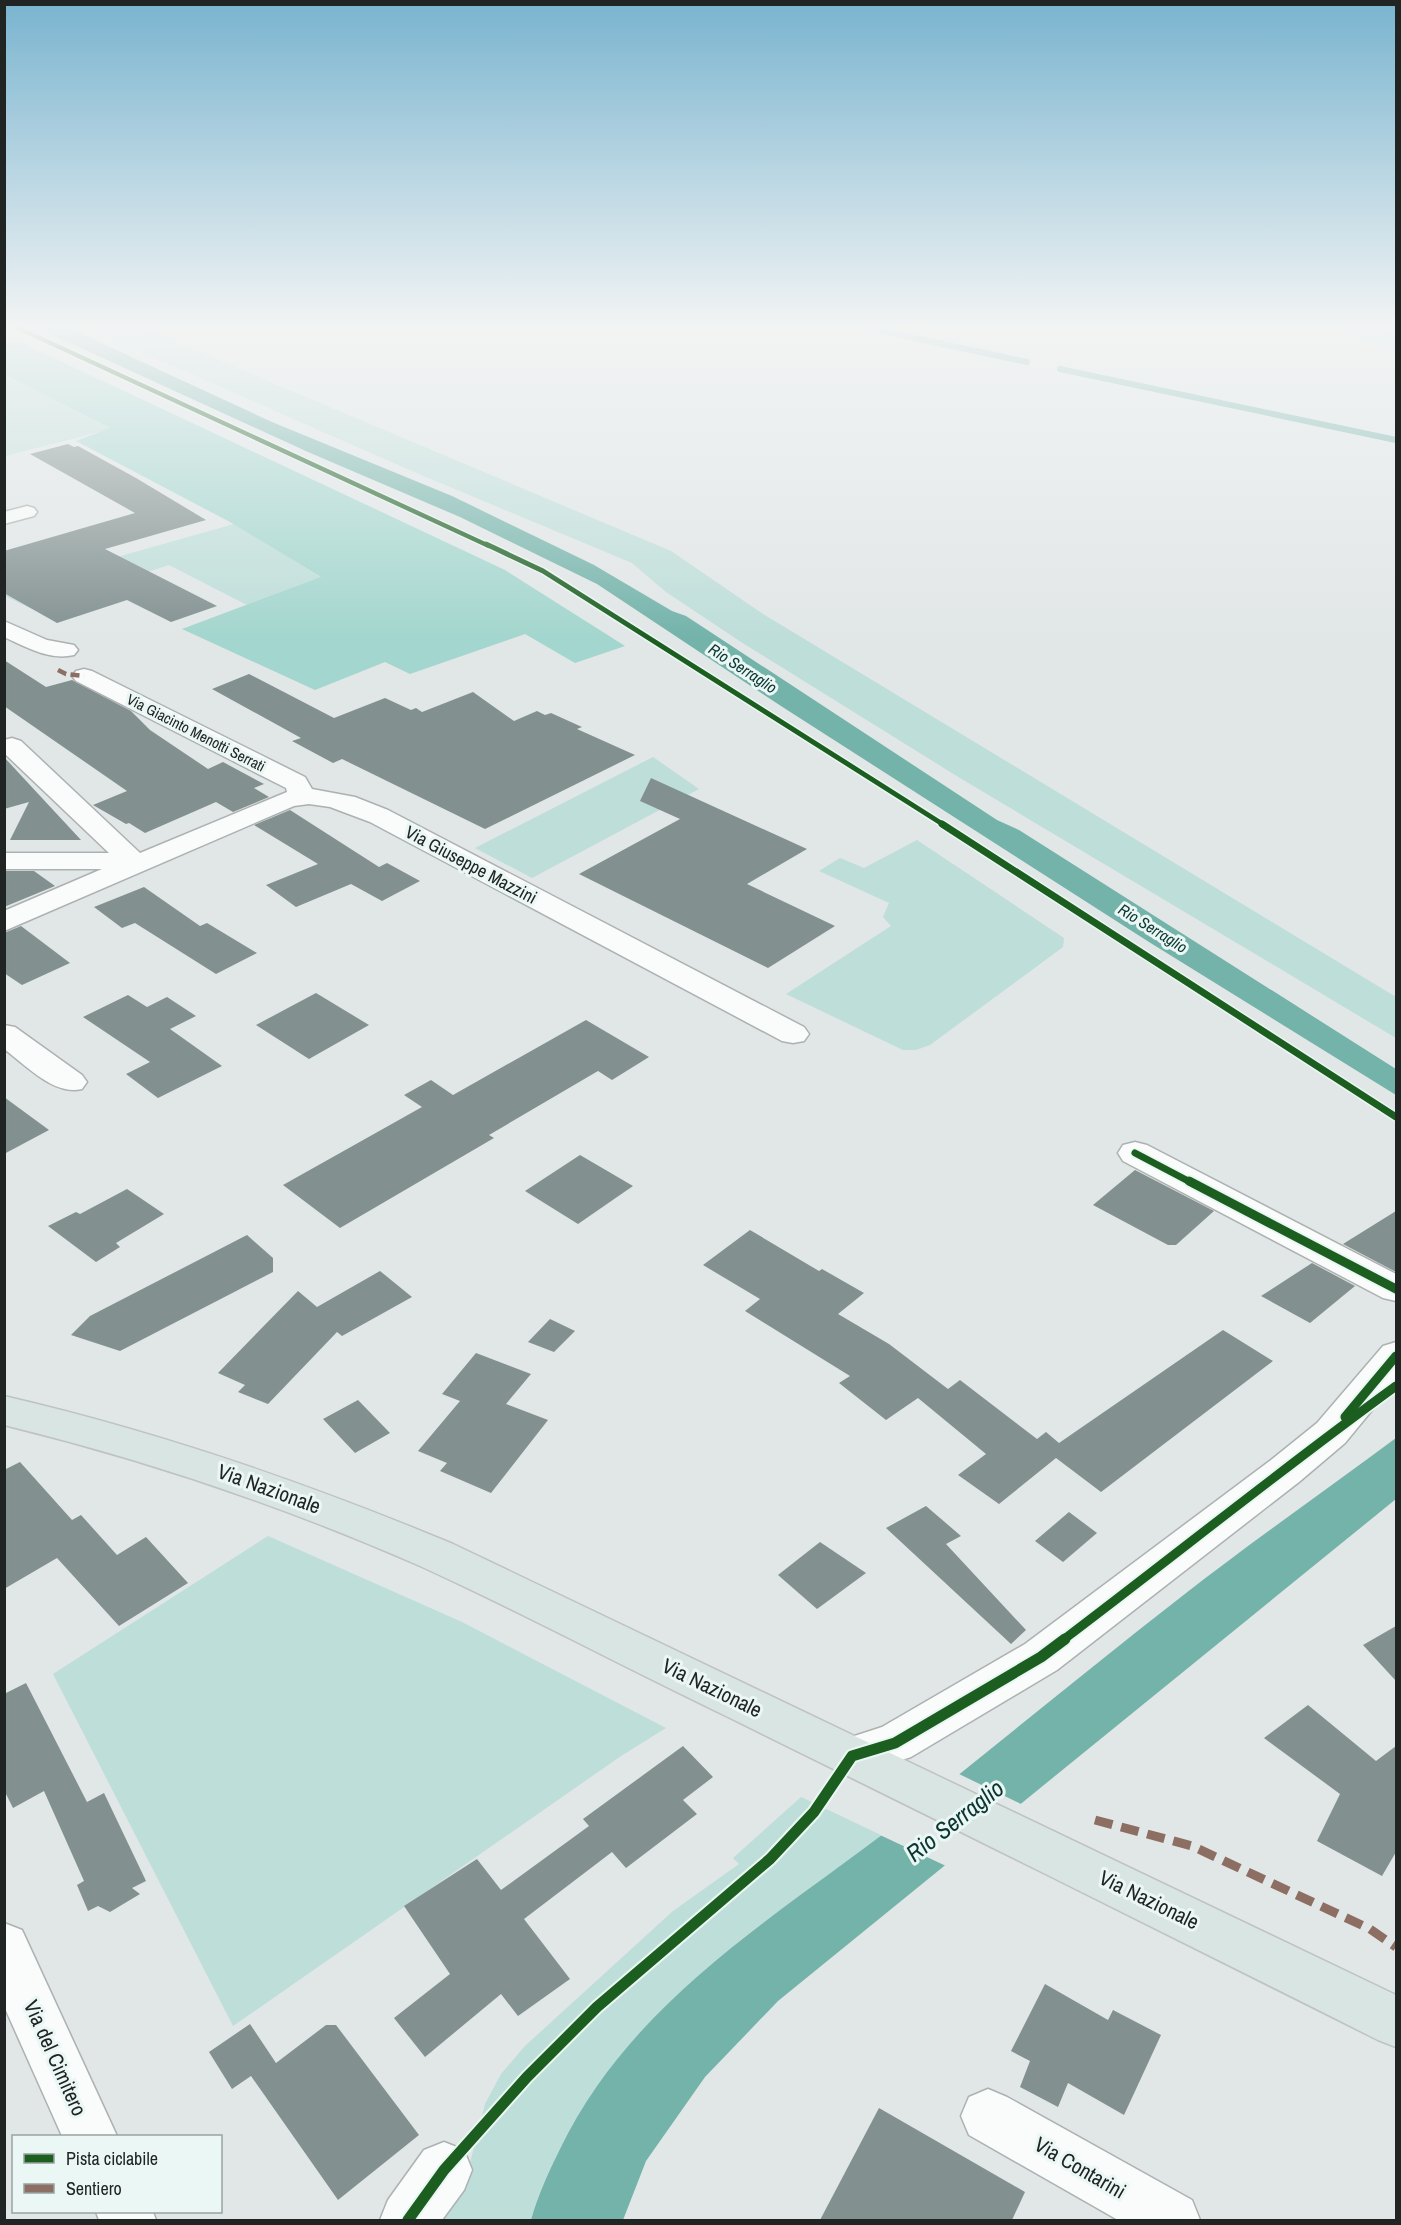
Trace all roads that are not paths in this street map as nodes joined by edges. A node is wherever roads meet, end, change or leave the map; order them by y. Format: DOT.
graph roads {
  1 [pos="27,512"];
  2 [pos="4,518"];
  3 [pos="4,628"];
  4 [pos="66,650"];
  5 [pos="84,676"];
  6 [pos="12,746"];
  7 [pos="300,796"];
  8 [pos="4,861"];
  9 [pos="136,864"];
  10 [pos="4,922"];
  11 [pos="4,1034"];
  12 [pos="793,1034"];
  13 [pos="71,1082"];
  14 [pos="1135,1154"];
  15 [pos="1396,1289"];
  16 [pos="1396,1356"];
  17 [pos="4,1410"];
  18 [pos="852,1756"];
  19 [pos="4,1947"];
  20 [pos="1396,2022"];
  21 [pos="988,2116"];
  22 [pos="90,2135"];
  23 [pos="444,2170"];
  24 [pos="408,2220"];
  25 [pos="1172,2220"];
  1 -- 2 [label="street"];
  3 -- 4 [label="street"];
  5 -- 7 [label="street, Via Giacinto Menotti Serrati"];
  6 -- 9 [label="street"];
  7 -- 9 [label="street"];
  7 -- 12 [label="street, Via Giuseppe Mazzini"];
  8 -- 9 [label="street"];
  9 -- 10 [label="street"];
  11 -- 13 [label="street"];
  14 -- 15 [label="street"];
  16 -- 18 [label="street"];
  17 -- 18 [label="main road, Via Nazionale"];
  18 -- 20 [label="main road, Via Nazionale"];
  19 -- 22 [label="street, Via del Cimitero"];
  21 -- 25 [label="street, Via Contarini"];
  23 -- 24 [label="street"];
}
